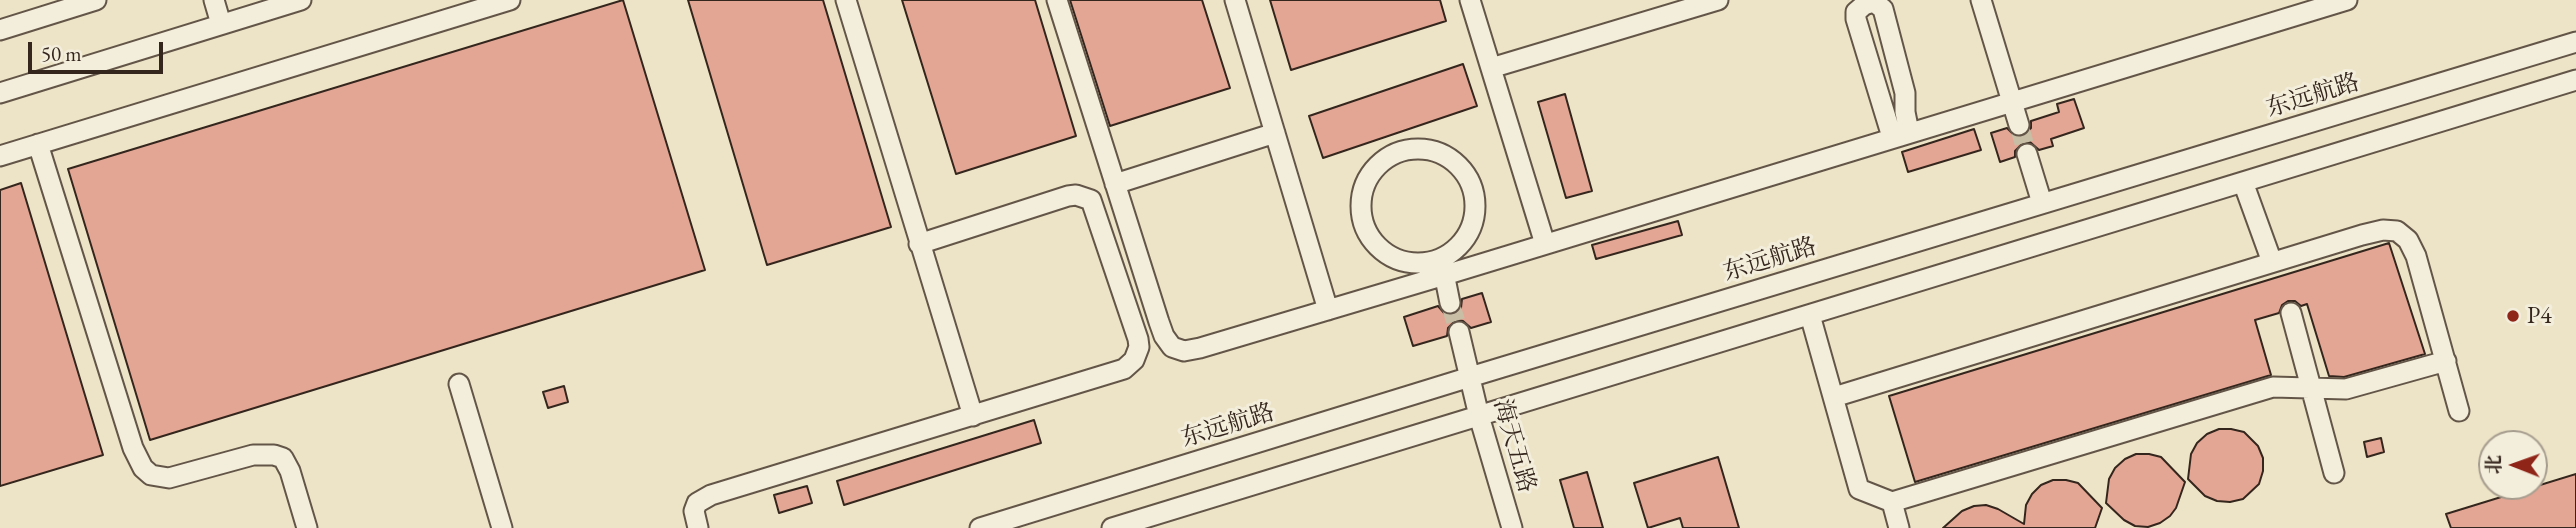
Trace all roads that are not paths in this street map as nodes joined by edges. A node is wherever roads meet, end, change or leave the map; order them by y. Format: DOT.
graph roads {
  1 [pos="96,0"];
  2 [pos="214,0"];
  3 [pos="301,0"];
  4 [pos="510,0"];
  5 [pos="846,0"];
  6 [pos="1057,0"];
  7 [pos="1235,0"];
  8 [pos="1470,0"];
  9 [pos="1718,0"];
  10 [pos="1981,0"];
  11 [pos="2347,0"];
  12 [pos="1662,8"];
  13 [pos="221,24"];
  14 [pos="0,30"];
  15 [pos="2576,42"];
  16 [pos="1491,68"];
  17 [pos="2576,80"];
  18 [pos="0,93"];
  19 [pos="2012,101"];
  20 [pos="2019,125"];
  21 [pos="1275,134"];
  22 [pos="1901,135"];
  23 [pos="38,144"];
  24 [pos="2027,153"];
  25 [pos="0,156"];
  26 [pos="2243,182"];
  27 [pos="1115,184"];
  28 [pos="2042,203"];
  29 [pos="919,244"];
  30 [pos="1545,244"];
  31 [pos="2272,262"];
  32 [pos="1443,267"];
  33 [pos="1450,303"];
  34 [pos="1328,310"];
  35 [pos="2291,313"];
  36 [pos="1810,315"];
  37 [pos="1459,332"];
  38 [pos="2446,361"];
  39 [pos="1470,377"];
  40 [pos="459,384"];
  41 [pos="2313,390"];
  42 [pos="1833,397"];
  43 [pos="2459,411"];
  44 [pos="973,415"];
  45 [pos="1479,416"];
  46 [pos="2334,472"];
  47 [pos="1892,502"];
  48 [pos="307,528"];
  49 [pos="502,528"];
  50 [pos="698,528"];
  51 [pos="980,528"];
  52 [pos="1112,528"];
  53 [pos="1512,528"];
  54 [pos="1899,528"];
  1 -- 14 [label="street"];
  2 -- 13 [label="street"];
  3 -- 13 [label="street"];
  4 -- 23 [label="street"];
  5 -- 29 [label="street"];
  6 -- 27 [label="street"];
  7 -- 21 [label="street"];
  8 -- 16 [label="street"];
  9 -- 12 [label="street"];
  10 -- 19 [label="street"];
  11 -- 19 [label="street"];
  12 -- 16 [label="street"];
  13 -- 18 [label="street"];
  15 -- 28 [label="street, 东远航路"];
  16 -- 30 [label="street"];
  17 -- 26 [label="street"];
  19 -- 20 [label="street"];
  19 -- 22 [label="street"];
  21 -- 27 [label="street"];
  21 -- 34 [label="street"];
  22 -- 22 [label="street"];
  22 -- 30 [label="street"];
  23 -- 25 [label="street"];
  23 -- 48 [label="street"];
  24 -- 28 [label="street"];
  26 -- 31 [label="street"];
  26 -- 36 [label="street"];
  27 -- 34 [label="street"];
  28 -- 39 [label="street, 东远航路"];
  29 -- 44 [label="street"];
  29 -- 44 [label="street"];
  30 -- 32 [label="street"];
  31 -- 38 [label="street"];
  31 -- 42 [label="street"];
  32 -- 32 [label="street"];
  32 -- 33 [label="street"];
  32 -- 34 [label="street"];
  35 -- 41 [label="street"];
  36 -- 42 [label="street"];
  36 -- 45 [label="street"];
  37 -- 39 [label="street, 海天五路"];
  38 -- 41 [label="street"];
  38 -- 43 [label="street"];
  39 -- 45 [label="street, 海天五路"];
  39 -- 51 [label="street, 东远航路"];
  40 -- 49 [label="street"];
  41 -- 46 [label="street"];
  41 -- 47 [label="street"];
  42 -- 47 [label="street"];
  44 -- 50 [label="street"];
  45 -- 52 [label="street"];
  45 -- 53 [label="street, 海天五路"];
  47 -- 54 [label="street"];
}
